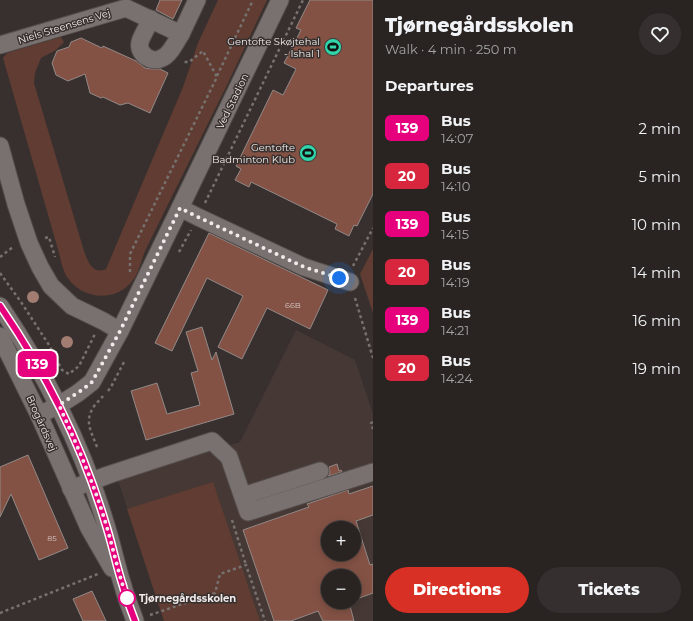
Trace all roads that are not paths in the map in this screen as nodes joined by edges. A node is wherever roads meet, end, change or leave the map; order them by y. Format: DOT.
graph roads {
  1 [pos="196,0"];
  2 [pos="280,0"];
  3 [pos="151,19"];
  4 [pos="181,34"];
  5 [pos="0,45"];
  6 [pos="0,146"];
  7 [pos="180,208"];
  8 [pos="350,282"];
  9 [pos="0,306"];
  10 [pos="120,331"];
  11 [pos="0,336"];
  12 [pos="59,405"];
  13 [pos="39,414"];
  14 [pos="320,471"];
  15 [pos="373,472"];
  16 [pos="91,481"];
  17 [pos="71,489"];
  18 [pos="246,504"];
  19 [pos="123,587"];
  20 [pos="135,621"];
  1 -- 4 [label="street"];
  2 -- 7 [label="street, Ved Stadion"];
  3 -- 4 [label="street, Niels Steensens Vej"];
  3 -- 4 [label="street"];
  3 -- 5 [label="street, Niels Steensens Vej"];
  6 -- 10 [label="street"];
  7 -- 8 [label="street"];
  7 -- 10 [label="street, Ved Stadion"];
  9 -- 12 [label="street, Brogårdsvej"];
  10 -- 12 [label="street, Ved Stadion"];
  11 -- 13 [label="street, Brogårdsvej"];
  12 -- 13 [label="street, Ved Stadion"];
  12 -- 16 [label="street, Brogårdsvej"];
  13 -- 17 [label="street, Brogårdsvej"];
  14 -- 18 [label="street"];
  15 -- 18 [label="street"];
  16 -- 17 [label="street"];
  16 -- 18 [label="street"];
  16 -- 19 [label="street, Brogårdsvej"];
  17 -- 19 [label="street, Brogårdsvej"];
  19 -- 20 [label="street, Brogårdsvej"];
}
